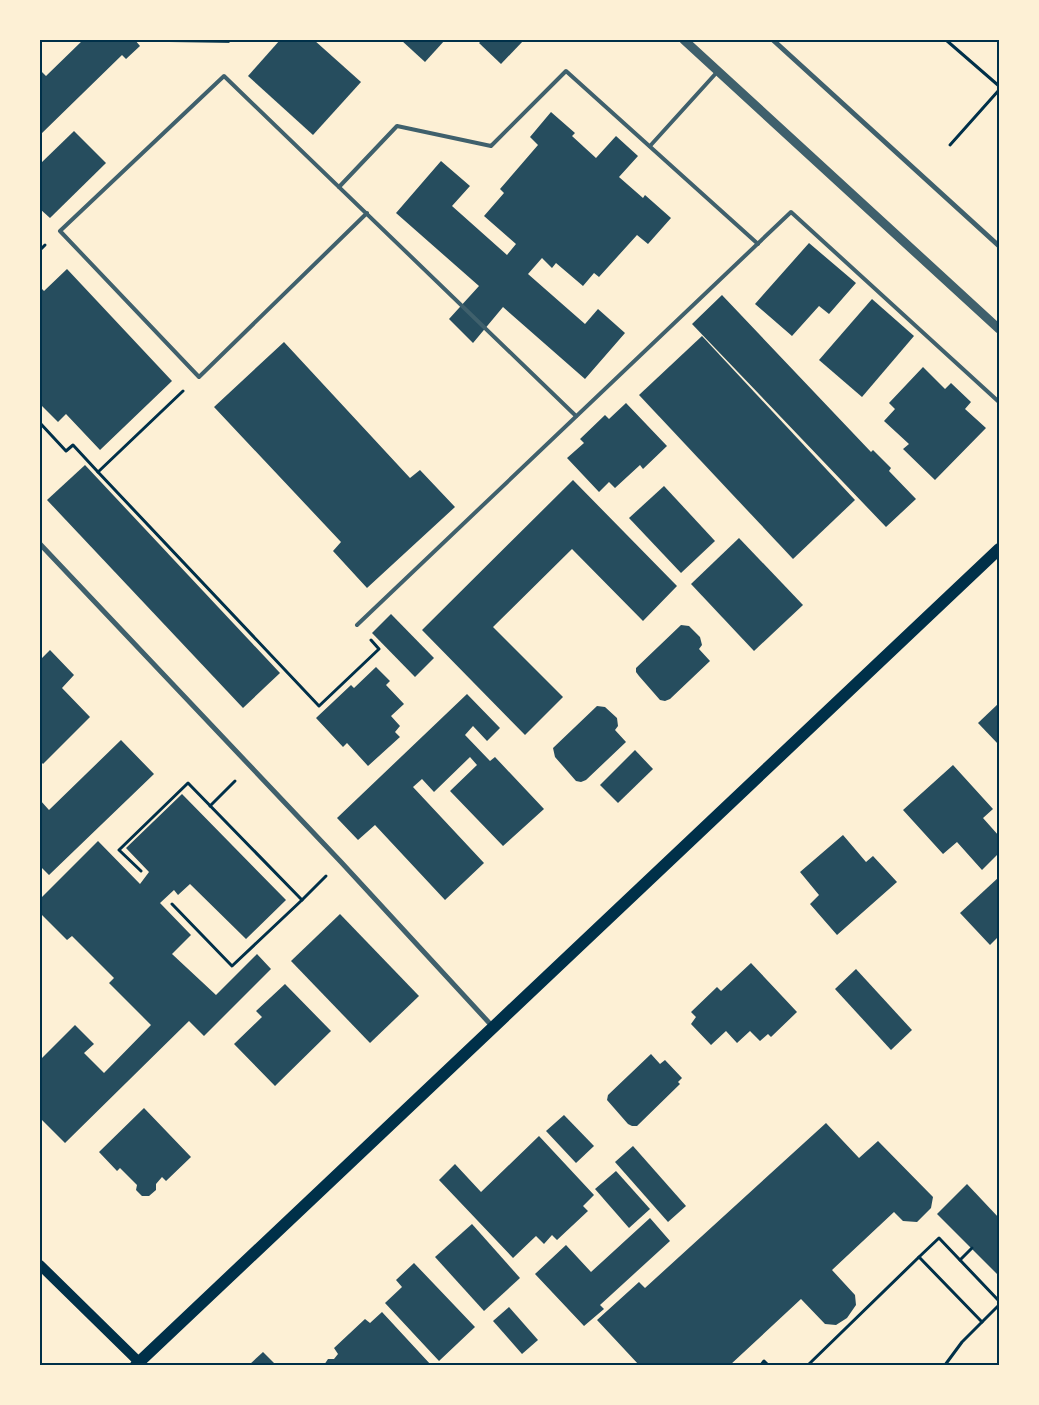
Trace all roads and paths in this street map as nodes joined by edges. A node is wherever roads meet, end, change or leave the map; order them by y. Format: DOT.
graph roads {
  1 [pos="684,40"];
  2 [pos="773,40"];
  3 [pos="946,40"];
  4 [pos="718,71"];
  5 [pos="999,86"];
  6 [pos="999,90"];
  7 [pos="950,145"];
  8 [pos="650,146"];
  9 [pos="339,187"];
  10 [pos="367,213"];
  11 [pos="758,244"];
  12 [pos="999,246"];
  13 [pos="999,329"];
  14 [pos="199,377"];
  15 [pos="999,402"];
  16 [pos="576,416"];
  17 [pos="40,423"];
  18 [pos="98,472"];
  19 [pos="40,544"];
  20 [pos="999,549"];
  21 [pos="357,625"];
  22 [pos="250,767"];
  23 [pos="210,806"];
  24 [pos="341,862"];
  25 [pos="141,871"];
  26 [pos="302,900"];
  27 [pos="172,904"];
  28 [pos="494,1027"];
  29 [pos="972,1248"];
  30 [pos="919,1257"];
  31 [pos="960,1260"];
  32 [pos="40,1265"];
  33 [pos="999,1301"];
  34 [pos="999,1305"];
  35 [pos="982,1322"];
  36 [pos="139,1364"];
  37 [pos="760,1365"];
  38 [pos="768,1365"];
  39 [pos="808,1365"];
  40 [pos="945,1365"];
  1 -- 4 [label="street"];
  2 -- 12 [label="street"];
  3 -- 5 [label="path"];
  4 -- 8 [label="lane"];
  4 -- 13 [label="street"];
  6 -- 7 [label="path"];
  8 -- 9 [label="lane"];
  8 -- 11 [label="lane"];
  9 -- 10 [label="lane"];
  9 -- 14 [label="lane"];
  10 -- 14 [label="lane"];
  10 -- 16 [label="lane"];
  11 -- 15 [label="lane"];
  11 -- 16 [label="lane"];
  14 -- 18 [label="path"];
  16 -- 21 [label="lane"];
  17 -- 18 [label="path"];
  18 -- 21 [label="path"];
  19 -- 22 [label="street"];
  20 -- 28 [label="main road"];
  22 -- 23 [label="path"];
  22 -- 24 [label="street"];
  23 -- 25 [label="path"];
  23 -- 26 [label="path"];
  24 -- 26 [label="path"];
  24 -- 28 [label="street"];
  26 -- 27 [label="path"];
  28 -- 36 [label="main road"];
  29 -- 31 [label="path"];
  30 -- 31 [label="path"];
  30 -- 35 [label="path"];
  30 -- 39 [label="path"];
  31 -- 33 [label="path"];
  32 -- 36 [label="main road"];
  34 -- 35 [label="path"];
  35 -- 40 [label="path"];
  37 -- 38 [label="path"];
}
